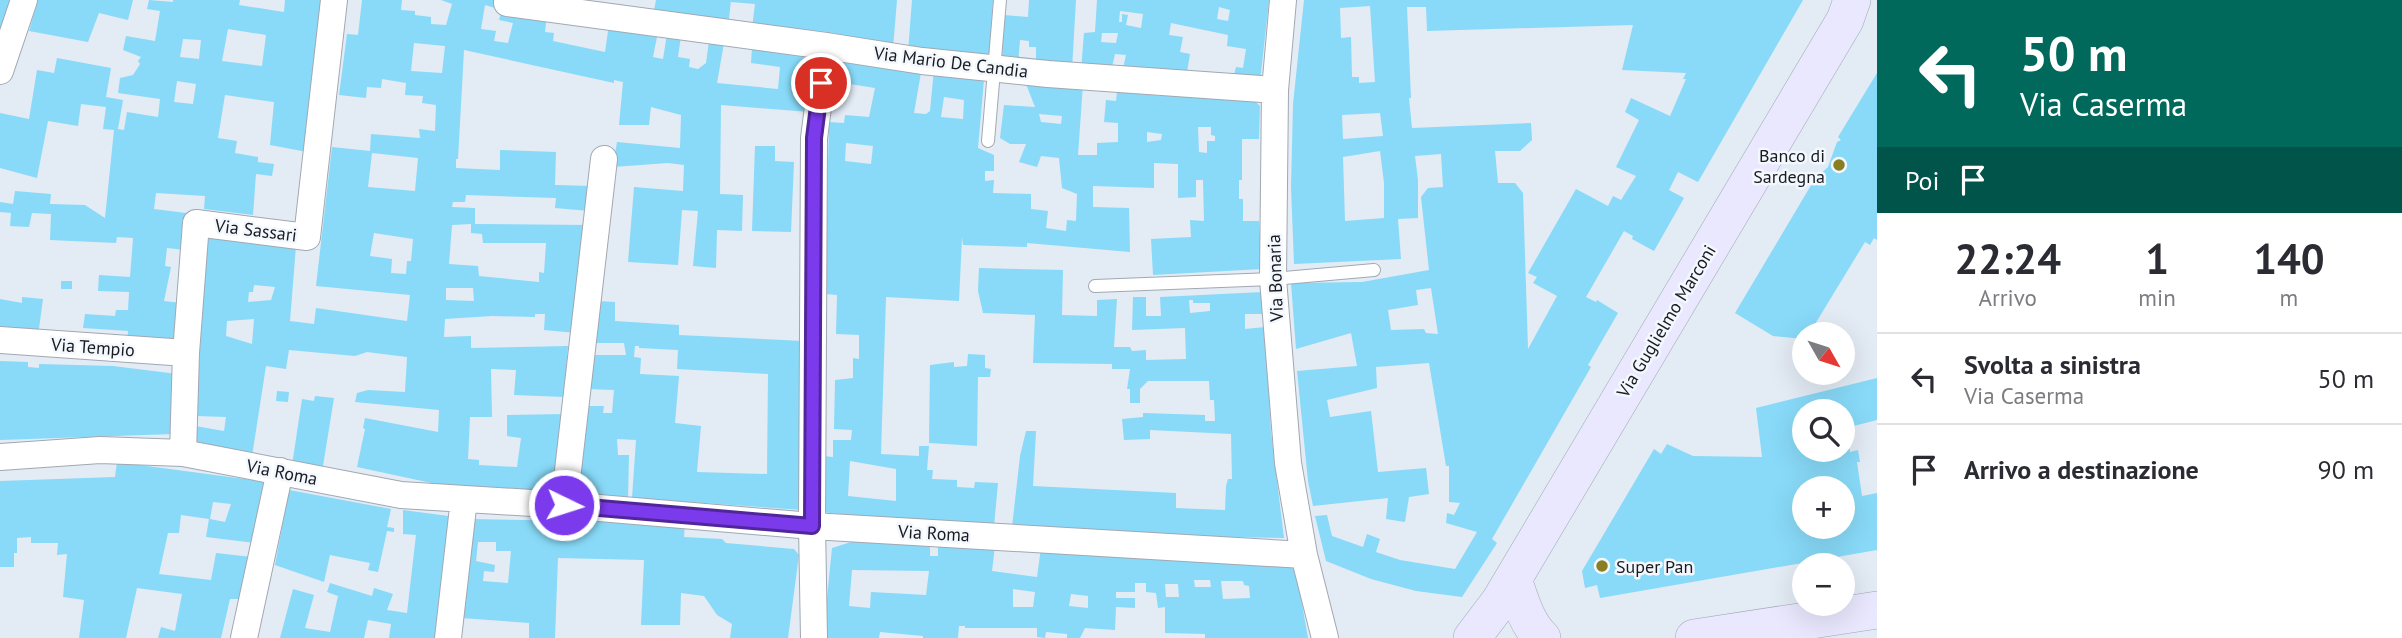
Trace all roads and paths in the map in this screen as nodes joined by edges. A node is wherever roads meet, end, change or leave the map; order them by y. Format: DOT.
graph roads {
  1 [pos="24,0"];
  2 [pos="334,0"];
  3 [pos="508,0"];
  4 [pos="1000,0"];
  5 [pos="1283,0"];
  6 [pos="1852,0"];
  7 [pos="825,46"];
  8 [pos="993,69"];
  9 [pos="0,71"];
  10 [pos="1275,90"];
  11 [pos="988,141"];
  12 [pos="604,159"];
  13 [pos="1374,270"];
  14 [pos="1273,279"];
  15 [pos="1096,286"];
  16 [pos="0,340"];
  17 [pos="186,353"];
  18 [pos="183,453"];
  19 [pos="0,457"];
  20 [pos="280,471"];
  21 [pos="464,499"];
  22 [pos="564,505"];
  23 [pos="812,526"];
  24 [pos="1304,555"];
  25 [pos="1513,579"];
  26 [pos="1877,610"];
  27 [pos="244,638"];
  28 [pos="448,638"];
  29 [pos="814,638"];
  30 [pos="1325,638"];
  31 [pos="1472,638"];
  32 [pos="1542,638"];
  33 [pos="1694,638"];
  1 -- 9 [label="street"];
  2 -- 17 [label="street, Via Sassari"];
  3 -- 7 [label="street, Via Mario De Candia"];
  4 -- 8 [label="lane"];
  5 -- 10 [label="street, Via Bonaria"];
  6 -- 25 [label="main road, Via Guglielmo Marconi"];
  7 -- 8 [label="street, Via Mario De Candia"];
  7 -- 23 [label="street"];
  8 -- 10 [label="street, Via Mario De Candia"];
  8 -- 11 [label="lane"];
  10 -- 14 [label="street, Via Bonaria"];
  12 -- 22 [label="street"];
  13 -- 14 [label="lane"];
  14 -- 15 [label="lane"];
  14 -- 24 [label="street, Via Bonaria"];
  16 -- 17 [label="street, Via Tempio"];
  17 -- 18 [label="street, Via Sassari"];
  18 -- 19 [label="street, Via Roma"];
  18 -- 20 [label="street, Via Roma"];
  20 -- 21 [label="street, Via Roma"];
  20 -- 27 [label="street"];
  21 -- 22 [label="street, Via Roma"];
  21 -- 28 [label="street"];
  22 -- 23 [label="street, Via Roma"];
  23 -- 24 [label="street, Via Roma"];
  23 -- 29 [label="street"];
  24 -- 30 [label="street, Via Bonaria"];
  25 -- 31 [label="main road, Via Guglielmo Marconi"];
  25 -- 32 [label="main road"];
  26 -- 33 [label="main road"];
}
